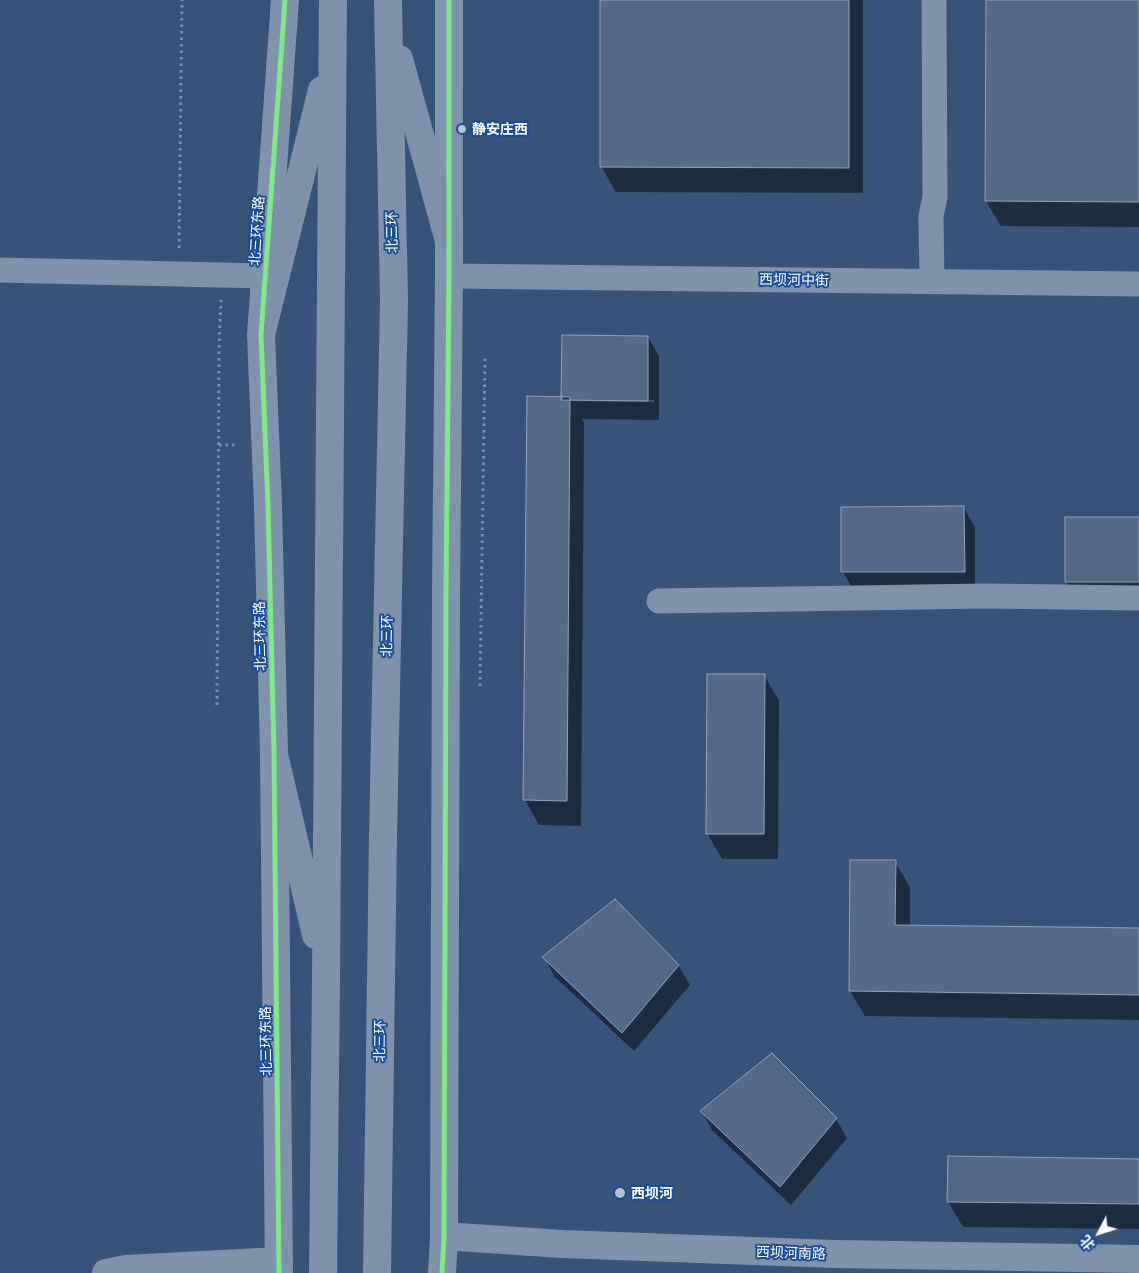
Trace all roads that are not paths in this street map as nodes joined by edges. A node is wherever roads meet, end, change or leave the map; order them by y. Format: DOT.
graph roads {
  1 [pos="285,0"];
  2 [pos="333,0"];
  3 [pos="449,0"];
  4 [pos="934,0"];
  5 [pos="388,10"];
  6 [pos="333,47"];
  7 [pos="449,241"];
  8 [pos="0,270"];
  9 [pos="265,276"];
  10 [pos="449,276"];
  11 [pos="932,282"];
  12 [pos="1139,284"];
  13 [pos="261,334"];
  14 [pos="1139,598"];
  15 [pos="659,601"];
  16 [pos="274,754"];
  17 [pos="326,978"];
  18 [pos="444,1236"];
  19 [pos="1139,1258"];
  20 [pos="279,1267"];
  21 [pos="106,1273"];
  22 [pos="323,1273"];
  23 [pos="377,1273"];
  24 [pos="442,1273"];
  1 -- 9 [label="street, 北三环东路"];
  2 -- 6 [label="highway"];
  3 -- 7 [label="street"];
  4 -- 11 [label="street"];
  5 -- 7 [label="highway"];
  5 -- 23 [label="highway, 北三环"];
  6 -- 13 [label="highway"];
  6 -- 17 [label="highway"];
  7 -- 10 [label="street"];
  8 -- 9 [label="street"];
  9 -- 13 [label="street, 北三环东路"];
  10 -- 11 [label="street, 西坝河中街"];
  10 -- 18 [label="street"];
  11 -- 12 [label="street, 西坝河中街"];
  13 -- 16 [label="street, 北三环东路"];
  14 -- 15 [label="street"];
  16 -- 17 [label="highway"];
  16 -- 20 [label="street, 北三环东路"];
  17 -- 22 [label="highway"];
  18 -- 19 [label="street, 西坝河南路"];
  18 -- 24 [label="street"];
  20 -- 21 [label="street"];
}
